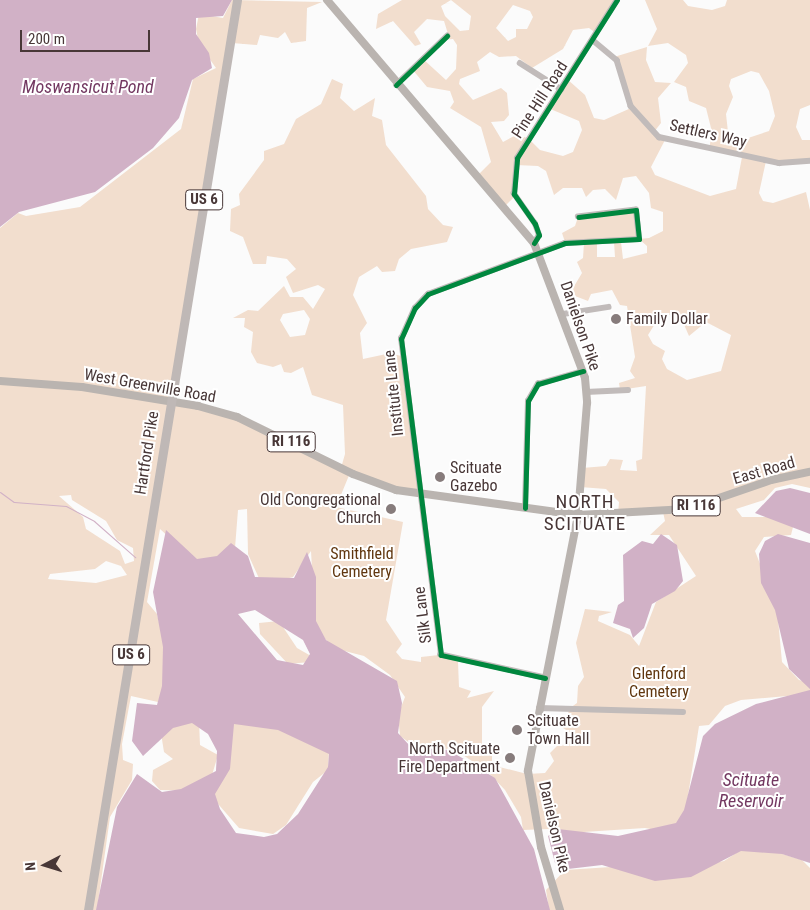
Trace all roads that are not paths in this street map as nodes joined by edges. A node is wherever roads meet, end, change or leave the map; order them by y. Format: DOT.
graph roads {
  1 [pos="237,0"];
  2 [pos="327,0"];
  3 [pos="617,0"];
  4 [pos="447,36"];
  5 [pos="594,41"];
  6 [pos="520,62"];
  7 [pos="396,85"];
  8 [pos="561,90"];
  9 [pos="810,162"];
  10 [pos="578,217"];
  11 [pos="534,243"];
  12 [pos="539,253"];
  13 [pos="608,307"];
  14 [pos="562,314"];
  15 [pos="582,370"];
  16 [pos="0,381"];
  17 [pos="628,390"];
  18 [pos="586,392"];
  19 [pos="170,401"];
  20 [pos="810,472"];
  21 [pos="421,495"];
  22 [pos="524,508"];
  23 [pos="578,515"];
  24 [pos="545,678"];
  25 [pos="539,708"];
  26 [pos="683,712"];
  27 [pos="88,910"];
  28 [pos="560,910"];
  1 -- 19 [label="highway, Hartford Pike / US 6"];
  2 -- 7 [label="main road, Danielson Pike"];
  3 -- 5 [label="street, Pine Hill Road"];
  4 -- 7 [label="street"];
  5 -- 8 [label="street, Pine Hill Road"];
  5 -- 9 [label="street, Settlers Way"];
  6 -- 8 [label="street"];
  7 -- 11 [label="main road, Danielson Pike"];
  8 -- 11 [label="street, Pine Hill Road"];
  10 -- 12 [label="street, Institute Lane"];
  11 -- 12 [label="main road, Danielson Pike"];
  12 -- 14 [label="main road, Danielson Pike"];
  12 -- 21 [label="street, Institute Lane"];
  13 -- 14 [label="street"];
  14 -- 15 [label="main road, Danielson Pike"];
  15 -- 18 [label="main road, Danielson Pike"];
  15 -- 22 [label="street"];
  16 -- 19 [label="main road, West Greenville Road / RI 116"];
  17 -- 18 [label="street"];
  18 -- 23 [label="main road, Danielson Pike"];
  19 -- 21 [label="main road, West Greenville Road / RI 116"];
  19 -- 27 [label="highway, Hartford Pike / US 6"];
  20 -- 23 [label="main road, East Road / RI 116"];
  21 -- 22 [label="main road, West Greenville Road / RI 116"];
  21 -- 24 [label="street, Silk Lane"];
  22 -- 23 [label="main road, West Greenville Road / RI 116"];
  23 -- 24 [label="main road, Danielson Pike"];
  24 -- 25 [label="main road, Danielson Pike"];
  25 -- 26 [label="street"];
  25 -- 28 [label="main road, Danielson Pike"];
}
